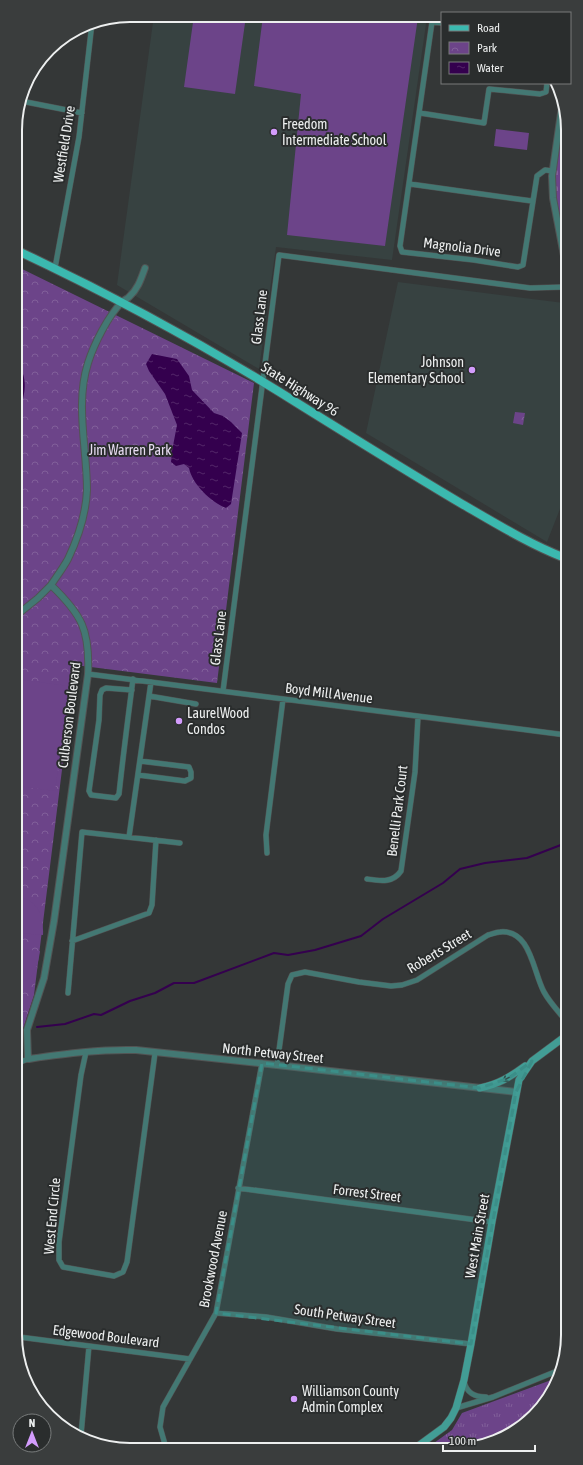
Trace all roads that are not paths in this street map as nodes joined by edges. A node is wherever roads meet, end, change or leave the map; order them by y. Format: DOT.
graph roads {
  1 [pos="432,22"];
  2 [pos="91,29"];
  3 [pos="547,84"];
  4 [pos="26,102"];
  5 [pos="82,113"];
  6 [pos="420,113"];
  7 [pos="560,122"];
  8 [pos="553,171"];
  9 [pos="410,184"];
  10 [pos="532,202"];
  11 [pos="561,240"];
  12 [pos="22,253"];
  13 [pos="55,268"];
  14 [pos="144,268"];
  15 [pos="561,288"];
  16 [pos="122,302"];
  17 [pos="263,382"];
  18 [pos="561,556"];
  19 [pos="51,585"];
  20 [pos="22,612"];
  21 [pos="88,674"];
  22 [pos="133,679"];
  23 [pos="150,682"];
  24 [pos="132,690"];
  25 [pos="223,691"];
  26 [pos="149,696"];
  27 [pos="283,699"];
  28 [pos="196,704"];
  29 [pos="418,717"];
  30 [pos="561,734"];
  31 [pos="140,761"];
  32 [pos="138,775"];
  33 [pos="129,837"];
  34 [pos="156,840"];
  35 [pos="180,843"];
  36 [pos="267,853"];
  37 [pos="367,879"];
  38 [pos="72,941"];
  39 [pos="68,993"];
  40 [pos="561,1014"];
  41 [pos="561,1039"];
  42 [pos="86,1052"];
  43 [pos="155,1053"];
  44 [pos="28,1059"];
  45 [pos="22,1061"];
  46 [pos="532,1061"];
  47 [pos="262,1063"];
  48 [pos="277,1065"];
  49 [pos="480,1088"];
  50 [pos="516,1092"];
  51 [pos="238,1188"];
  52 [pos="492,1222"];
  53 [pos="216,1313"];
  54 [pos="22,1337"];
  55 [pos="471,1344"];
  56 [pos="89,1346"];
  57 [pos="190,1359"];
  58 [pos="554,1372"];
  59 [pos="464,1380"];
  60 [pos="493,1397"];
  61 [pos="456,1408"];
  62 [pos="81,1432"];
  63 [pos="165,1443"];
  64 [pos="422,1443"];
  1 -- 6 [label="street, Magnolia Drive"];
  2 -- 5 [label="street, Westfield Drive"];
  3 -- 6 [label="street"];
  4 -- 5 [label="street"];
  5 -- 13 [label="street, Westfield Drive"];
  6 -- 9 [label="street, Magnolia Drive"];
  7 -- 8 [label="street"];
  8 -- 10 [label="street, Magnolia Drive"];
  8 -- 11 [label="street"];
  9 -- 10 [label="street"];
  9 -- 10 [label="street, Magnolia Drive"];
  12 -- 13 [label="main road, State Highway 96"];
  13 -- 16 [label="main road, State Highway 96"];
  14 -- 16 [label="street"];
  15 -- 17 [label="street, Glass Lane"];
  16 -- 17 [label="main road, State Highway 96"];
  16 -- 19 [label="street"];
  17 -- 18 [label="main road, State Highway 96"];
  17 -- 25 [label="street, Glass Lane"];
  19 -- 20 [label="street"];
  19 -- 21 [label="street, Culberson Boulevard"];
  21 -- 22 [label="street, Boyd Mill Avenue"];
  21 -- 44 [label="street, Culberson Boulevard"];
  22 -- 23 [label="street, Boyd Mill Avenue"];
  22 -- 24 [label="street"];
  23 -- 25 [label="street, Boyd Mill Avenue"];
  23 -- 26 [label="street"];
  24 -- 24 [label="street"];
  25 -- 27 [label="street, Boyd Mill Avenue"];
  26 -- 28 [label="street"];
  26 -- 31 [label="street"];
  27 -- 29 [label="street, Boyd Mill Avenue"];
  27 -- 36 [label="street"];
  29 -- 30 [label="street, Boyd Mill Avenue"];
  29 -- 37 [label="street, Benelli Park Court"];
  31 -- 32 [label="street"];
  31 -- 32 [label="street"];
  32 -- 33 [label="street"];
  33 -- 34 [label="street"];
  33 -- 38 [label="street"];
  34 -- 35 [label="street"];
  34 -- 38 [label="street"];
  38 -- 39 [label="street"];
  40 -- 48 [label="street, Roberts Street"];
  41 -- 46 [label="main road, West Main Street"];
  42 -- 43 [label="street, North Petway Street"];
  42 -- 43 [label="street, West End Circle"];
  42 -- 44 [label="street, North Petway Street"];
  43 -- 47 [label="street, North Petway Street"];
  44 -- 45 [label="street"];
  46 -- 49 [label="main road, one-way"];
  46 -- 50 [label="main road, West Main Street"];
  47 -- 48 [label="street, North Petway Street"];
  47 -- 51 [label="street, Brookwood Avenue"];
  48 -- 49 [label="street, North Petway Street"];
  49 -- 50 [label="street, North Petway Street"];
  50 -- 52 [label="main road, West Main Street"];
  51 -- 52 [label="street, Forrest Street"];
  51 -- 53 [label="street, Brookwood Avenue"];
  52 -- 55 [label="main road, West Main Street"];
  53 -- 55 [label="street, South Petway Street"];
  53 -- 57 [label="street, Brookwood Avenue"];
  54 -- 56 [label="street, Edgewood Boulevard"];
  55 -- 59 [label="main road, West Main Street"];
  56 -- 57 [label="street, Edgewood Boulevard"];
  56 -- 62 [label="street"];
  57 -- 63 [label="street, Brookwood Avenue"];
  58 -- 60 [label="street"];
  59 -- 60 [label="street"];
  59 -- 61 [label="main road, West Main Street"];
  60 -- 61 [label="street"];
  61 -- 64 [label="main road, West Main Street"];
}
